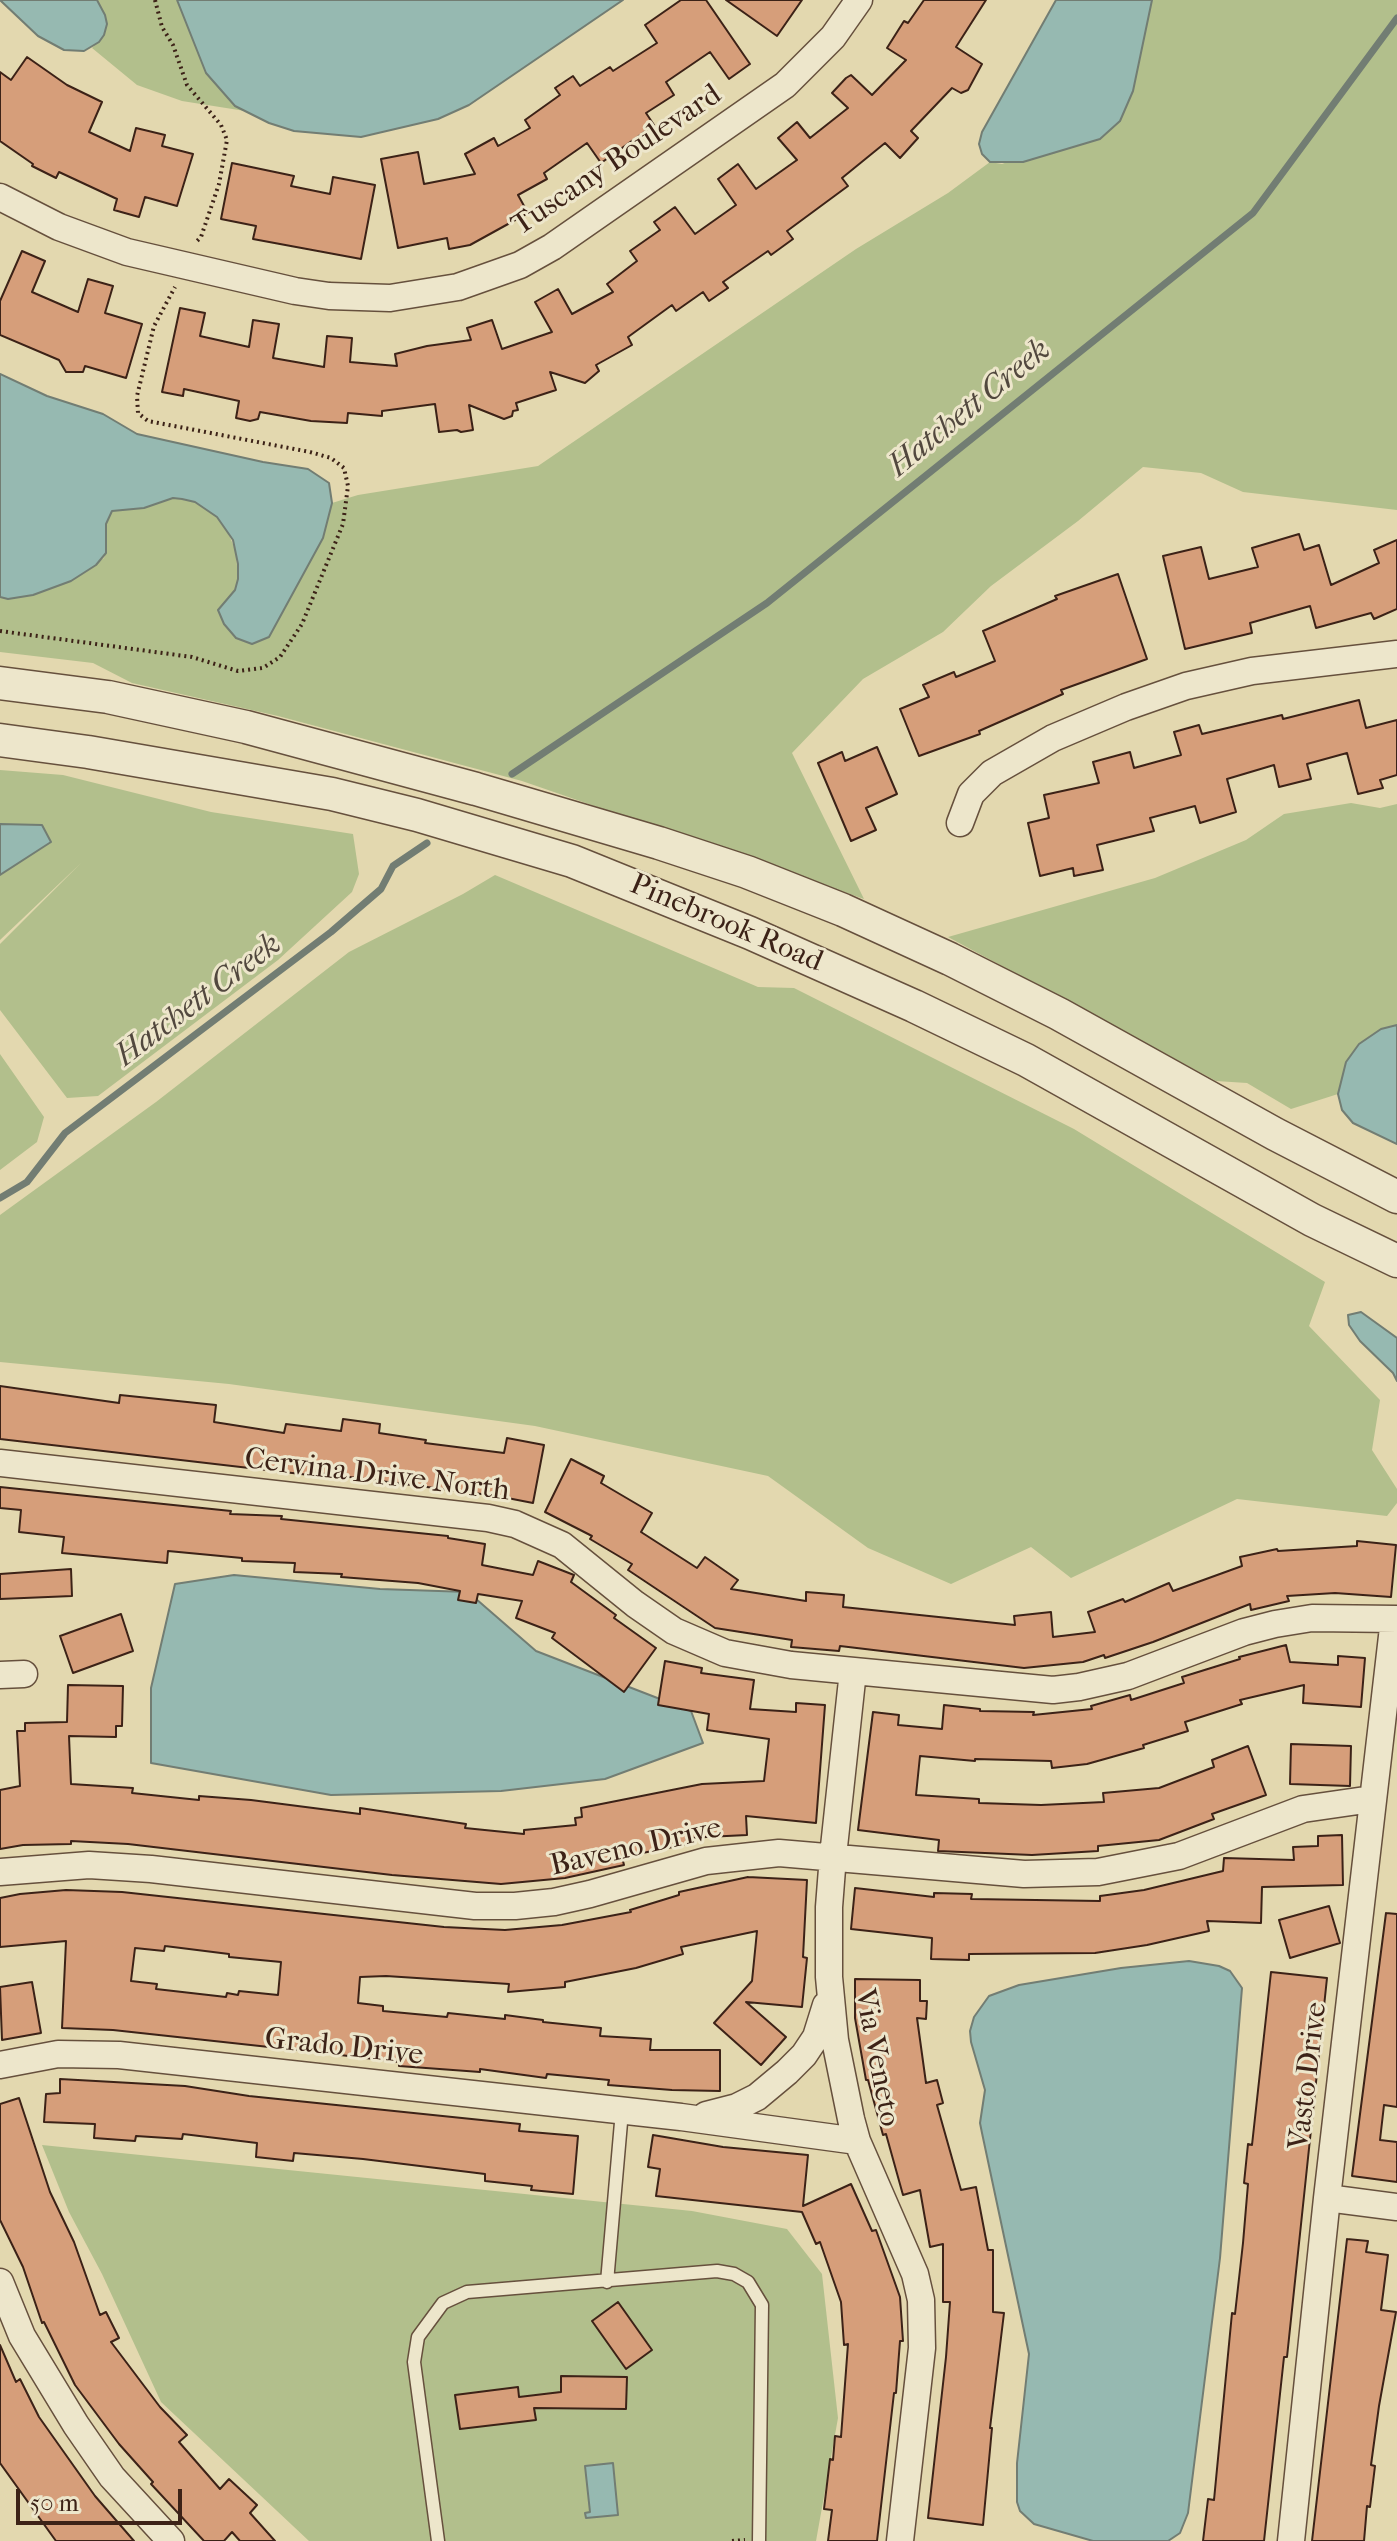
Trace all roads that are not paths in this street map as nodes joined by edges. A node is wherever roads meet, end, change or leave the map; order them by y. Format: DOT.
graph roads {
  1 [pos="859,0"];
  2 [pos="0,197"];
  3 [pos="1397,654"];
  4 [pos="0,683"];
  5 [pos="0,740"];
  6 [pos="960,823"];
  7 [pos="1397,1197"];
  8 [pos="1397,1261"];
  9 [pos="0,1463"];
  10 [pos="1396,1619"];
  11 [pos="853,1671"];
  12 [pos="1372,1799"];
  13 [pos="833,1856"];
  14 [pos="0,1872"];
  15 [pos="829,1977"];
  16 [pos="0,2065"];
  17 [pos="622,2111"];
  18 [pos="681,2117"];
  19 [pos="857,2141"];
  20 [pos="1327,2198"];
  21 [pos="1397,2207"];
  22 [pos="0,2282"];
  23 [pos="607,2282"];
  24 [pos="171,2541"];
  25 [pos="438,2541"];
  26 [pos="759,2541"];
  27 [pos="900,2541"];
  28 [pos="1291,2541"];
  1 -- 2 [label="street, Tuscany Boulevard"];
  3 -- 6 [label="street"];
  4 -- 7 [label="street, Pinebrook Road"];
  5 -- 8 [label="street, Pinebrook Road"];
  9 -- 11 [label="street, Cervina Drive North"];
  10 -- 11 [label="street, Cervina Drive North"];
  10 -- 12 [label="street, Vasto Drive"];
  11 -- 13 [label="street, Via Veneto"];
  12 -- 13 [label="street, Baveno Drive"];
  12 -- 20 [label="street, Vasto Drive"];
  13 -- 14 [label="street, Baveno Drive"];
  13 -- 15 [label="street, Via Veneto"];
  15 -- 18 [label="street, Grado Drive"];
  15 -- 19 [label="street, Via Veneto"];
  16 -- 17 [label="street, Grado Drive"];
  17 -- 18 [label="street, Grado Drive"];
  17 -- 23 [label="lane"];
  18 -- 19 [label="street, Grado Drive"];
  19 -- 27 [label="street, Via Veneto"];
  20 -- 21 [label="street"];
  20 -- 28 [label="street, Vasto Drive"];
  22 -- 24 [label="street"];
  23 -- 25 [label="lane"];
  23 -- 26 [label="lane"];
}
